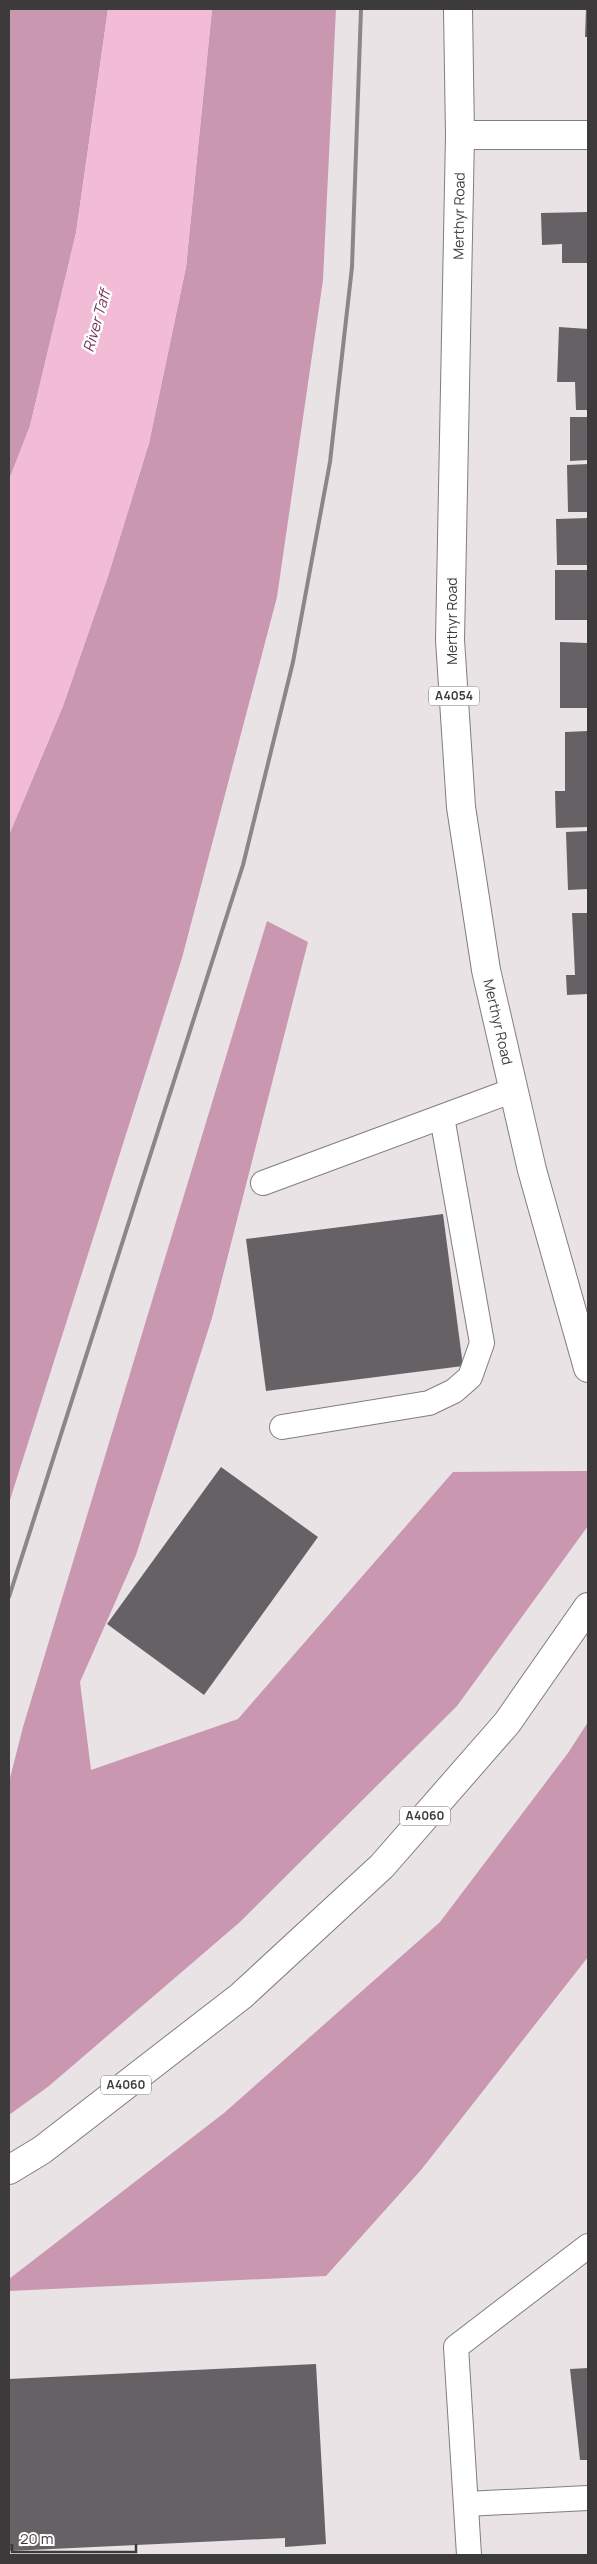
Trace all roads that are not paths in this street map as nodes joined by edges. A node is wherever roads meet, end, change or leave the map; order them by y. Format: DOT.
graph roads {
  1 [pos="458,9"];
  2 [pos="460,135"];
  3 [pos="588,135"];
  4 [pos="514,1090"];
  5 [pos="442,1117"];
  6 [pos="263,1184"];
  7 [pos="588,1368"];
  8 [pos="282,1427"];
  9 [pos="586,1610"];
  10 [pos="9,2170"];
  11 [pos="588,2246"];
  12 [pos="588,2498"];
  13 [pos="466,2504"];
  14 [pos="469,2555"];
  1 -- 2 [label="main road, Merthyr Road / A4054"];
  2 -- 3 [label="main road"];
  2 -- 4 [label="main road, Merthyr Road / A4054"];
  4 -- 5 [label="lane"];
  4 -- 7 [label="main road, Merthyr Road / A4054"];
  5 -- 6 [label="lane"];
  5 -- 8 [label="lane"];
  9 -- 10 [label="main road, A4060"];
  11 -- 13 [label="lane"];
  12 -- 13 [label="lane"];
  13 -- 14 [label="lane"];
}
